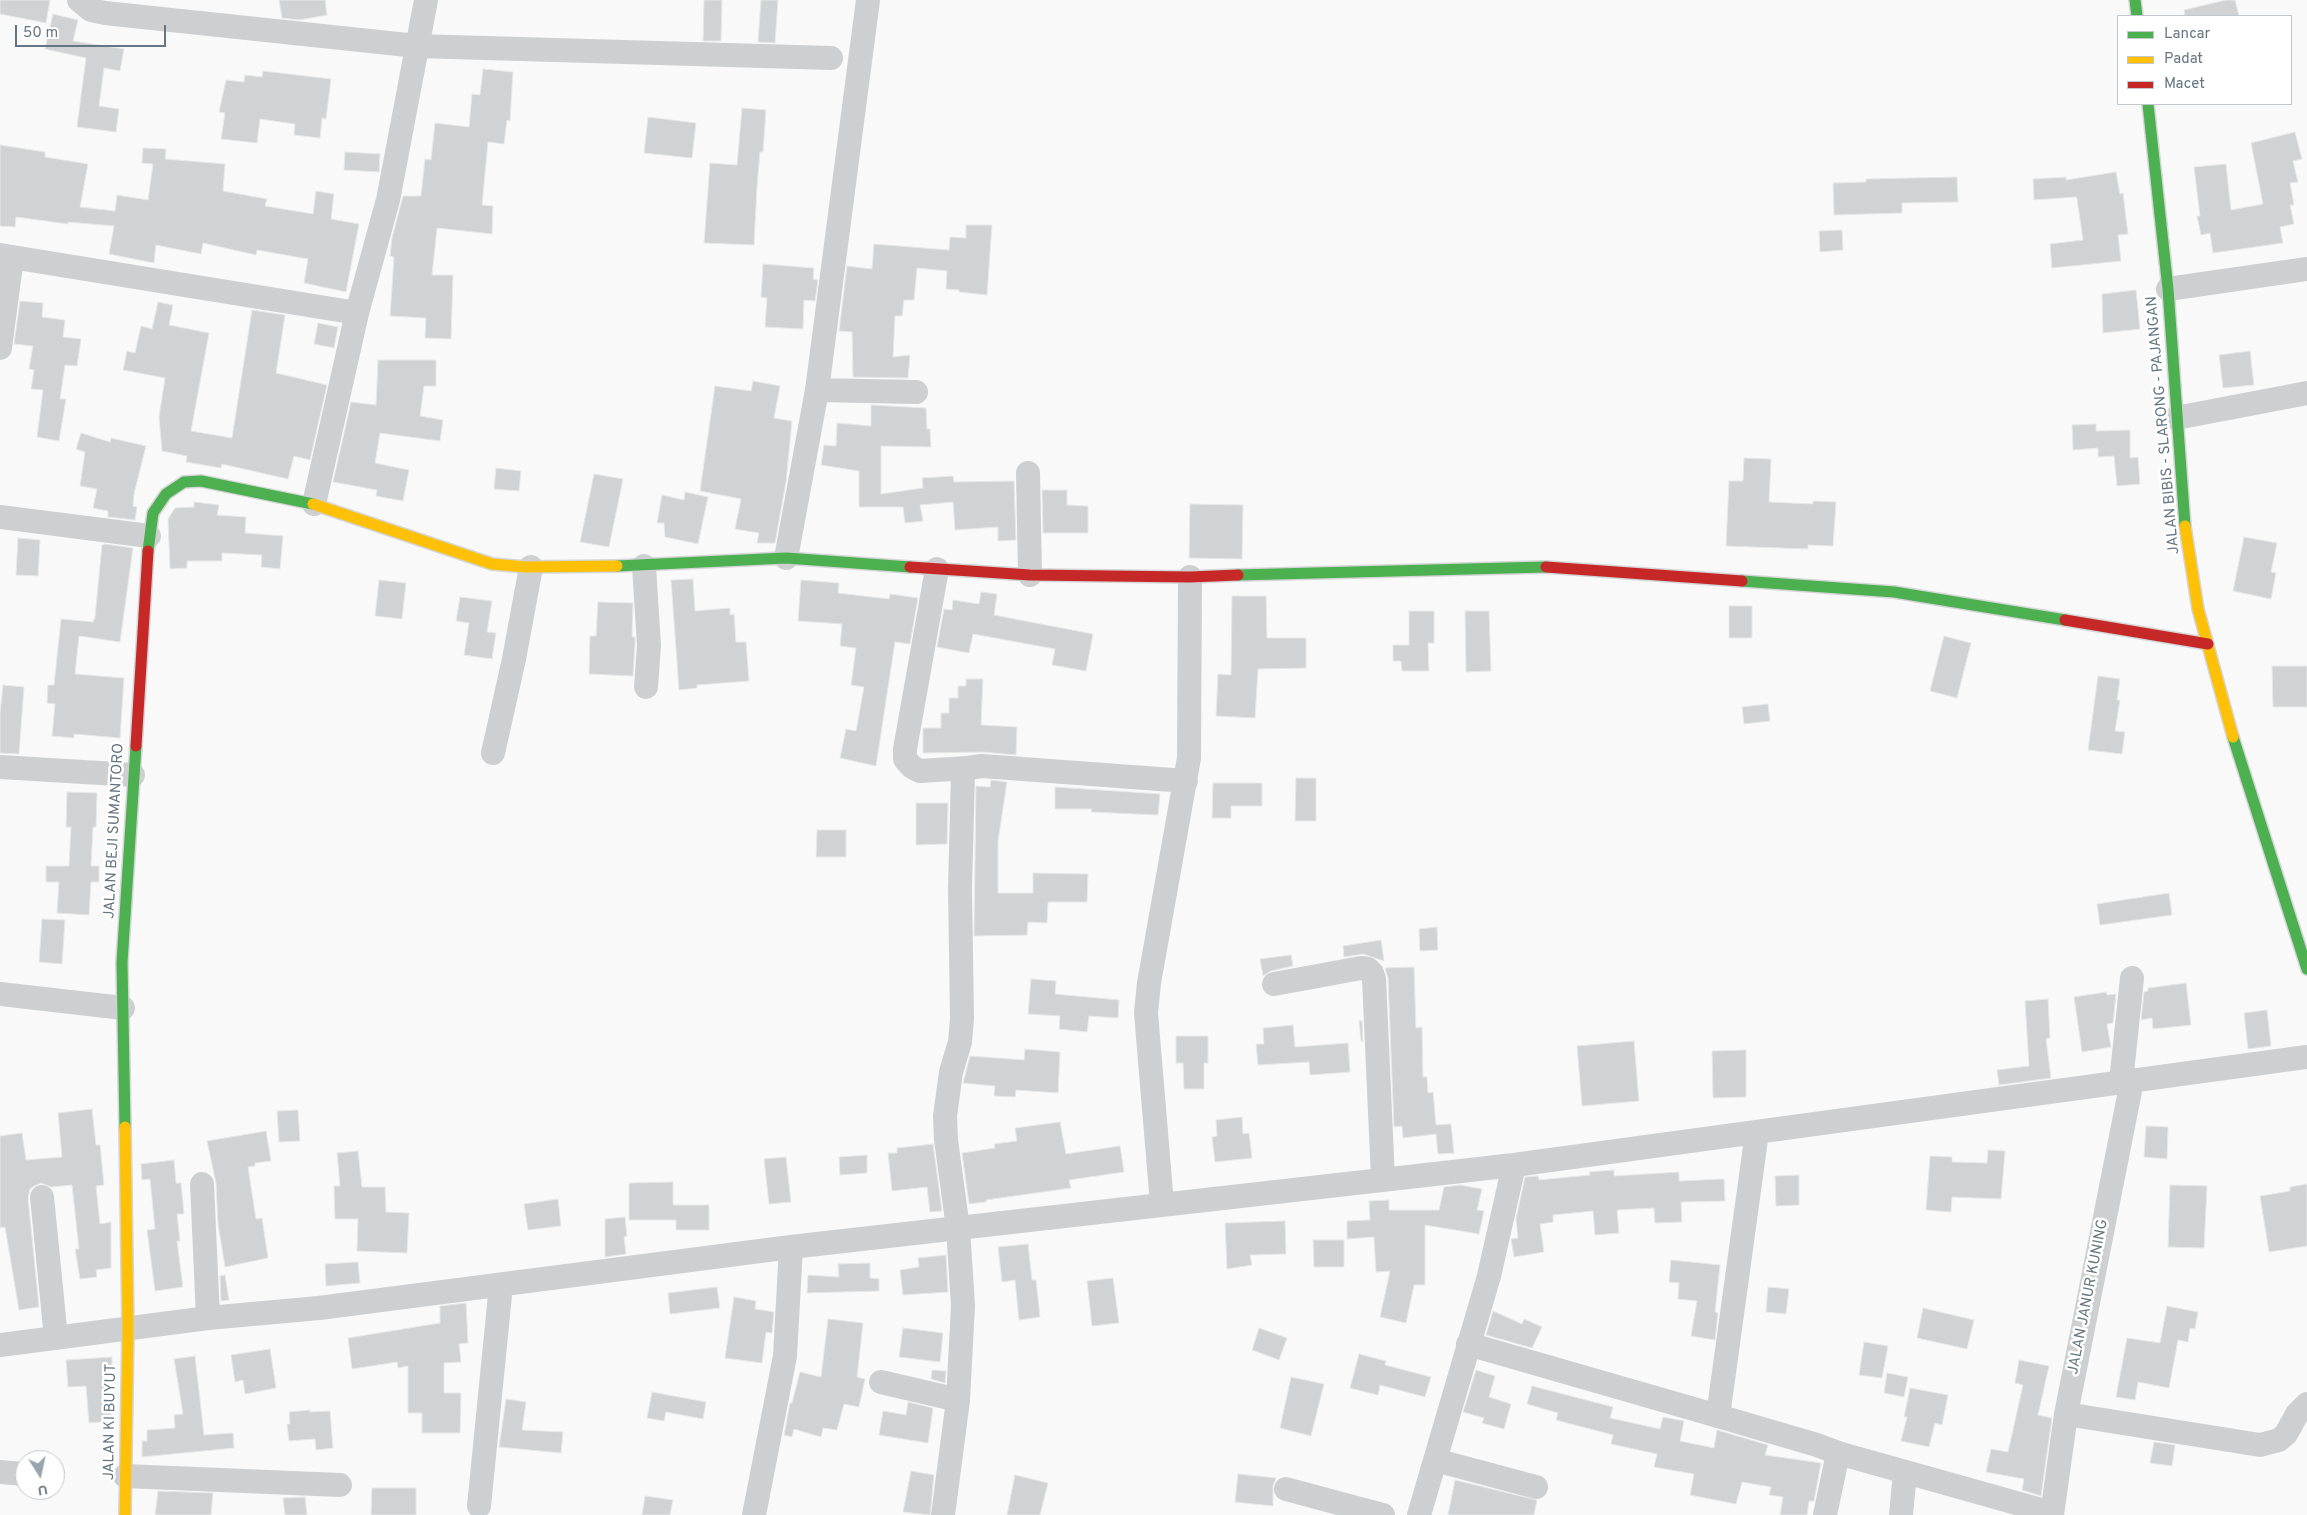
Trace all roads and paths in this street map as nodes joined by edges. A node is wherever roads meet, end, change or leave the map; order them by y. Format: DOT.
graph roads {
  1 [pos="79,0"];
  2 [pos="426,0"];
  3 [pos="868,0"];
  4 [pos="2135,0"];
  5 [pos="2137,15"];
  6 [pos="417,46"];
  7 [pos="831,58"];
  8 [pos="2148,105"];
  9 [pos="6,256"];
  10 [pos="2307,269"];
  11 [pos="2168,289"];
  12 [pos="357,313"];
  13 [pos="0,348"];
  14 [pos="817,390"];
  15 [pos="916,392"];
  16 [pos="2307,393"];
  17 [pos="2176,418"];
  18 [pos="1028,473"];
  19 [pos="314,504"];
  20 [pos="0,517"];
  21 [pos="149,536"];
  22 [pos="786,558"];
  23 [pos="644,566"];
  24 [pos="531,567"];
  25 [pos="937,570"];
  26 [pos="1030,575"];
  27 [pos="1190,577"];
  28 [pos="2208,644"];
  29 [pos="646,687"];
  30 [pos="493,753"];
  31 [pos="0,767"];
  32 [pos="967,768"];
  33 [pos="133,775"];
  34 [pos="1186,781"];
  35 [pos="2307,969"];
  36 [pos="2132,978"];
  37 [pos="1274,984"];
  38 [pos="0,994"];
  39 [pos="123,1008"];
  40 [pos="2307,1057"];
  41 [pos="2127,1081"];
  42 [pos="1757,1132"];
  43 [pos="1514,1165"];
  44 [pos="1382,1180"];
  45 [pos="202,1184"];
  46 [pos="42,1197"];
  47 [pos="1162,1204"];
  48 [pos="958,1228"];
  49 [pos="791,1247"];
  50 [pos="501,1285"];
  51 [pos="208,1318"];
  52 [pos="128,1329"];
  53 [pos="56,1338"];
  54 [pos="1468,1344"];
  55 [pos="0,1345"];
  56 [pos="880,1382"];
  57 [pos="958,1400"];
  58 [pos="2307,1404"];
  59 [pos="2066,1414"];
  60 [pos="1718,1416"];
  61 [pos="1838,1453"];
  62 [pos="1435,1460"];
  63 [pos="0,1472"];
  64 [pos="1905,1472"];
  65 [pos="15,1473"];
  66 [pos="125,1476"];
  67 [pos="340,1484"];
  68 [pos="1536,1487"];
  69 [pos="1286,1489"];
  70 [pos="479,1506"];
  71 [pos="2052,1514"];
  72 [pos="125,1515"];
  73 [pos="754,1515"];
  74 [pos="943,1515"];
  75 [pos="1383,1515"];
  76 [pos="1419,1515"];
  77 [pos="1825,1515"];
  78 [pos="1901,1515"];
  1 -- 6 [label="street"];
  2 -- 6 [label="street"];
  3 -- 14 [label="street"];
  4 -- 5 [label="street"];
  6 -- 7 [label="street"];
  6 -- 12 [label="street"];
  8 -- 11 [label="street, JALAN BIBIS - SLARONG - PAJANGAN"];
  9 -- 12 [label="street"];
  9 -- 13 [label="street"];
  10 -- 11 [label="street"];
  11 -- 17 [label="street, JALAN BIBIS - SLARONG - PAJANGAN"];
  12 -- 19 [label="street"];
  14 -- 15 [label="street"];
  14 -- 22 [label="street"];
  16 -- 17 [label="street"];
  17 -- 28 [label="street, JALAN BIBIS - SLARONG - PAJANGAN"];
  18 -- 26 [label="street"];
  19 -- 21 [label="street, JALAN BEJI SUMANTORO"];
  19 -- 24 [label="street, JALAN BEJI SUMANTORO"];
  20 -- 21 [label="street"];
  21 -- 33 [label="street, JALAN BEJI SUMANTORO"];
  22 -- 23 [label="street, JALAN BEJI SUMANTORO"];
  22 -- 25 [label="street, JALAN BEJI SUMANTORO"];
  23 -- 24 [label="street, JALAN BEJI SUMANTORO"];
  23 -- 29 [label="street"];
  24 -- 30 [label="street"];
  25 -- 26 [label="street, JALAN BEJI SUMANTORO"];
  25 -- 32 [label="street"];
  26 -- 27 [label="street, JALAN BEJI SUMANTORO"];
  27 -- 28 [label="street, JALAN BEJI SUMANTORO"];
  27 -- 34 [label="street"];
  28 -- 35 [label="street, JALAN BIBIS - SLARONG - PAJANGAN"];
  31 -- 33 [label="street"];
  32 -- 34 [label="street"];
  32 -- 48 [label="street"];
  33 -- 39 [label="street, JALAN BEJI SUMANTORO"];
  34 -- 47 [label="street"];
  36 -- 41 [label="street, JALAN JANUR KUNING"];
  37 -- 44 [label="street"];
  38 -- 39 [label="street"];
  39 -- 52 [label="street, JALAN BEJI SUMANTORO"];
  40 -- 41 [label="street"];
  41 -- 42 [label="street"];
  41 -- 59 [label="street, JALAN JANUR KUNING"];
  42 -- 43 [label="street"];
  42 -- 60 [label="street"];
  43 -- 44 [label="street"];
  43 -- 54 [label="street"];
  44 -- 47 [label="street"];
  45 -- 51 [label="street"];
  46 -- 53 [label="street"];
  47 -- 48 [label="street"];
  48 -- 49 [label="street"];
  48 -- 57 [label="street"];
  49 -- 50 [label="street"];
  49 -- 73 [label="street"];
  50 -- 51 [label="street"];
  50 -- 70 [label="street"];
  51 -- 52 [label="street"];
  52 -- 53 [label="street"];
  52 -- 66 [label="street, JALAN KI BUYUT"];
  53 -- 55 [label="street"];
  54 -- 60 [label="street"];
  54 -- 62 [label="street"];
  56 -- 57 [label="street"];
  57 -- 74 [label="street"];
  58 -- 59 [label="street"];
  59 -- 71 [label="street, JALAN JANUR KUNING"];
  60 -- 61 [label="street"];
  61 -- 64 [label="street"];
  61 -- 77 [label="street"];
  62 -- 68 [label="street"];
  62 -- 76 [label="street"];
  63 -- 65 [label="street"];
  64 -- 71 [label="street"];
  64 -- 78 [label="street"];
  66 -- 67 [label="street"];
  66 -- 72 [label="street, JALAN KI BUYUT"];
  69 -- 75 [label="street"];
}
